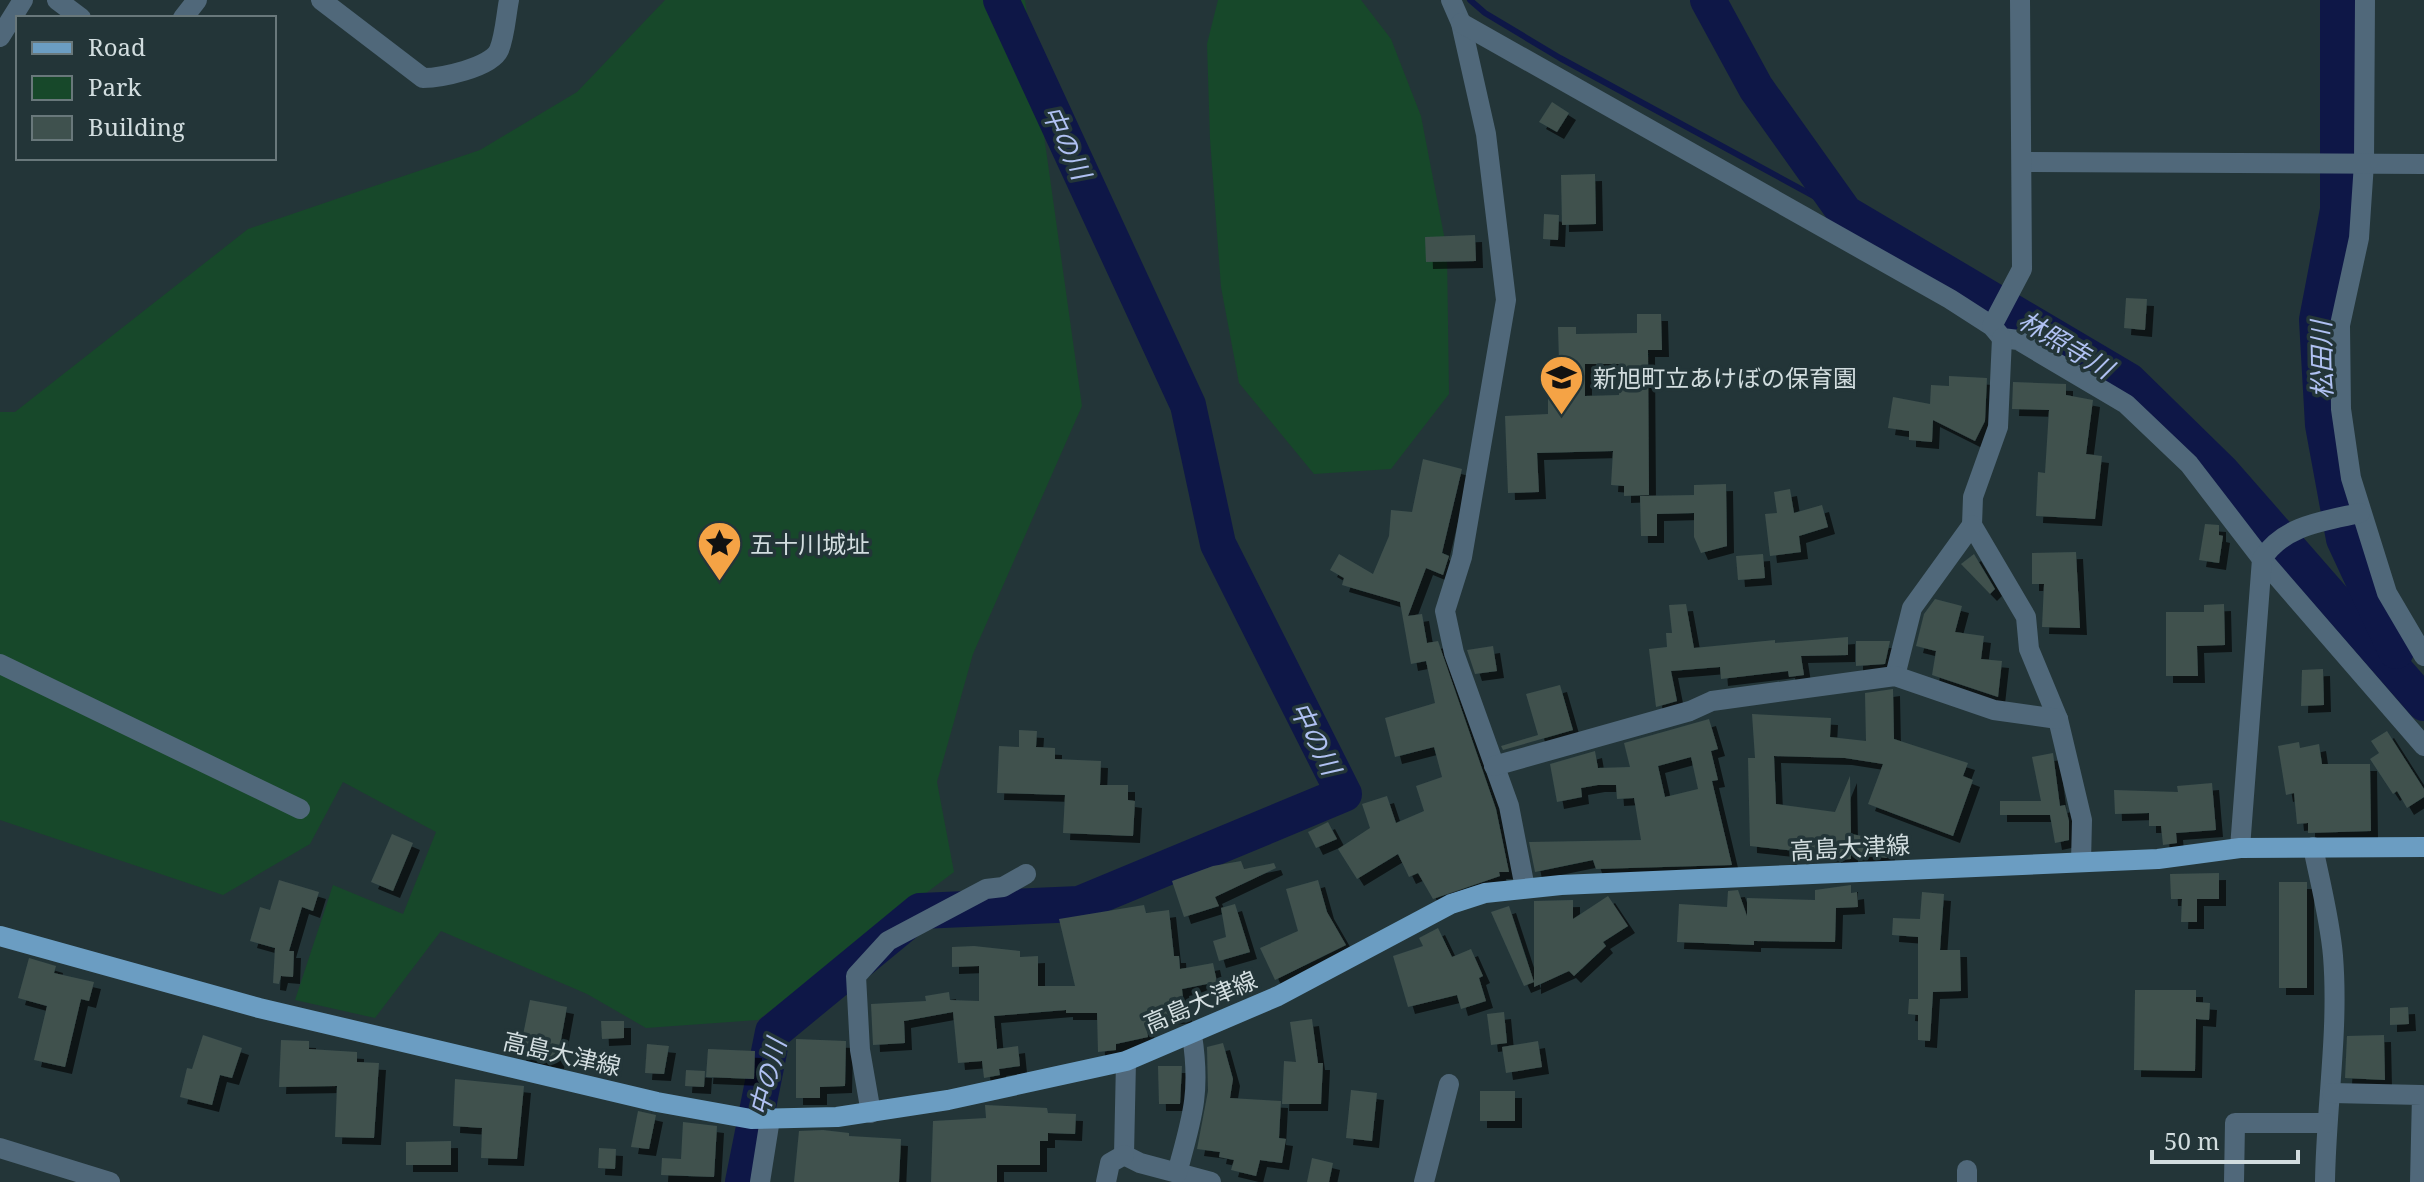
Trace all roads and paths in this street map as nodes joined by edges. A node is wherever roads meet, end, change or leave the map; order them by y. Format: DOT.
graph roads {
  1 [pos="23,0"];
  2 [pos="57,0"];
  3 [pos="197,0"];
  4 [pos="321,0"];
  5 [pos="509,0"];
  6 [pos="1451,0"];
  7 [pos="2020,0"];
  8 [pos="2365,0"];
  9 [pos="78,16"];
  10 [pos="185,16"];
  11 [pos="1461,23"];
  12 [pos="0,37"];
  13 [pos="2022,162"];
  14 [pos="2364,163"];
  15 [pos="2424,164"];
  16 [pos="1997,332"];
  17 [pos="2353,515"];
  18 [pos="1972,525"];
  19 [pos="2265,553"];
  20 [pos="2424,656"];
  21 [pos="0,664"];
  22 [pos="1895,676"];
  23 [pos="2058,719"];
  24 [pos="2424,746"];
  25 [pos="1494,766"];
  26 [pos="300,809"];
  27 [pos="2313,847"];
  28 [pos="2424,847"];
  29 [pos="2240,848"];
  30 [pos="2081,862"];
  31 [pos="1026,874"];
  32 [pos="1525,888"];
  33 [pos="0,936"];
  34 [pos="1192,1035"];
  35 [pos="1126,1061"];
  36 [pos="1449,1084"];
  37 [pos="2332,1093"];
  38 [pos="871,1113"];
  39 [pos="762,1119"];
  40 [pos="2326,1123"];
  41 [pos="0,1148"];
  42 [pos="1124,1155"];
  43 [pos="1177,1173"];
  44 [pos="110,1182"];
  45 [pos="760,1182"];
  46 [pos="1106,1182"];
  47 [pos="1211,1182"];
  48 [pos="1424,1182"];
  49 [pos="2234,1182"];
  50 [pos="2325,1182"];
  51 [pos="2420,1182"];
  1 -- 12 [label="street"];
  2 -- 9 [label="street"];
  3 -- 10 [label="street"];
  4 -- 5 [label="street"];
  6 -- 11 [label="street"];
  7 -- 13 [label="street"];
  8 -- 14 [label="street"];
  11 -- 16 [label="street"];
  11 -- 25 [label="street"];
  13 -- 14 [label="street"];
  13 -- 16 [label="street"];
  14 -- 15 [label="street"];
  14 -- 17 [label="street"];
  16 -- 18 [label="street"];
  16 -- 19 [label="street"];
  17 -- 19 [label="street"];
  17 -- 20 [label="street"];
  18 -- 22 [label="street"];
  18 -- 23 [label="street"];
  19 -- 24 [label="street"];
  19 -- 29 [label="street"];
  21 -- 26 [label="street"];
  22 -- 23 [label="street"];
  22 -- 25 [label="street"];
  23 -- 30 [label="street"];
  25 -- 32 [label="street"];
  27 -- 28 [label="main road, 高島大津線"];
  27 -- 29 [label="main road, 高島大津線"];
  27 -- 37 [label="street"];
  29 -- 30 [label="main road, 高島大津線"];
  30 -- 32 [label="main road, 高島大津線"];
  31 -- 38 [label="street"];
  32 -- 34 [label="main road, 高島大津線"];
  33 -- 39 [label="main road, 高島大津線"];
  34 -- 35 [label="main road, 高島大津線"];
  34 -- 43 [label="street"];
  35 -- 38 [label="main road, 高島大津線"];
  35 -- 42 [label="street"];
  36 -- 48 [label="street"];
  37 -- 40 [label="street"];
  37 -- 51 [label="street"];
  38 -- 39 [label="main road, 高島大津線"];
  39 -- 45 [label="street"];
  40 -- 49 [label="street"];
  40 -- 50 [label="street"];
  41 -- 44 [label="street"];
  42 -- 43 [label="street"];
  42 -- 46 [label="street"];
  43 -- 47 [label="street"];
}
